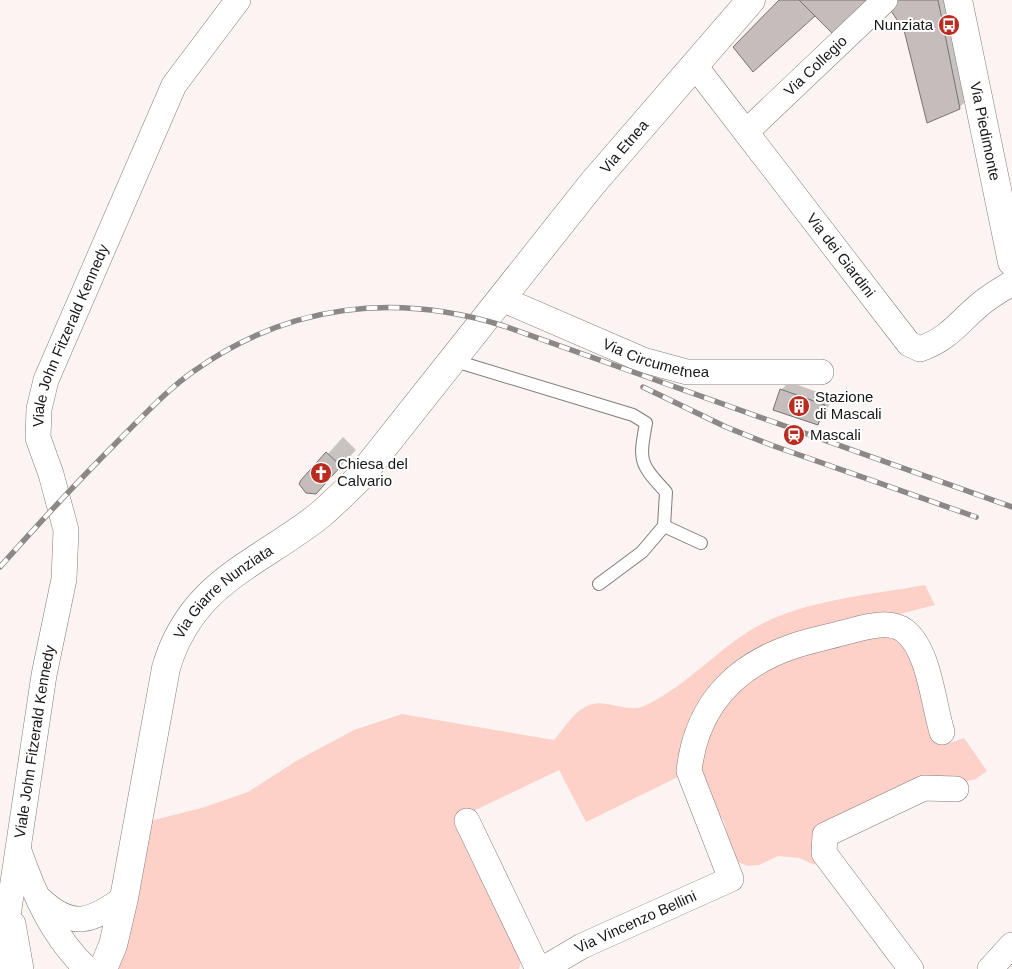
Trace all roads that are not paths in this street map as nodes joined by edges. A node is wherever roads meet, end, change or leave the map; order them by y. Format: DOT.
graph roads {
  1 [pos="238,0"];
  2 [pos="751,0"];
  3 [pos="885,0"];
  4 [pos="958,0"];
  5 [pos="695,66"];
  6 [pos="746,132"];
  7 [pos="1012,261"];
  8 [pos="1012,282"];
  9 [pos="502,299"];
  10 [pos="452,360"];
  11 [pos="821,372"];
  12 [pos="664,526"];
  13 [pos="701,543"];
  14 [pos="599,584"];
  15 [pos="942,732"];
  16 [pos="956,789"];
  17 [pos="467,821"];
  18 [pos="18,849"];
  19 [pos="34,893"];
  20 [pos="124,898"];
  21 [pos="10,904"];
  22 [pos="1012,944"];
  23 [pos="0,969"];
  24 [pos="21,969"];
  25 [pos="86,969"];
  26 [pos="103,969"];
  27 [pos="538,969"];
  28 [pos="543,969"];
  29 [pos="911,969"];
  30 [pos="990,969"];
  1 -- 18 [label="street, Viale John Fitzerald Kennedy"];
  2 -- 5 [label="street, Via Etnea"];
  3 -- 6 [label="street, Via Collegio"];
  4 -- 7 [label="street, Via Piedimonte"];
  5 -- 6 [label="street, Via dei Giardini"];
  5 -- 9 [label="street, Via Etnea"];
  6 -- 8 [label="street, Via dei Giardini"];
  9 -- 10 [label="street, Via Giarre Nunziata"];
  9 -- 11 [label="street, Via Circumetnea"];
  10 -- 12 [label="lane"];
  10 -- 20 [label="street, Via Giarre Nunziata"];
  12 -- 13 [label="lane"];
  12 -- 14 [label="lane"];
  15 -- 28 [label="street, Via Vincenzo Bellini"];
  16 -- 29 [label="street"];
  17 -- 27 [label="street"];
  18 -- 19 [label="street"];
  18 -- 21 [label="street, Viale John Fitzerald Kennedy"];
  19 -- 20 [label="street"];
  19 -- 25 [label="street"];
  20 -- 26 [label="street, Via Giarre Nunziata"];
  21 -- 23 [label="street, Viale John Fitzerald Kennedy"];
  21 -- 24 [label="street"];
  22 -- 30 [label="street"];
}
